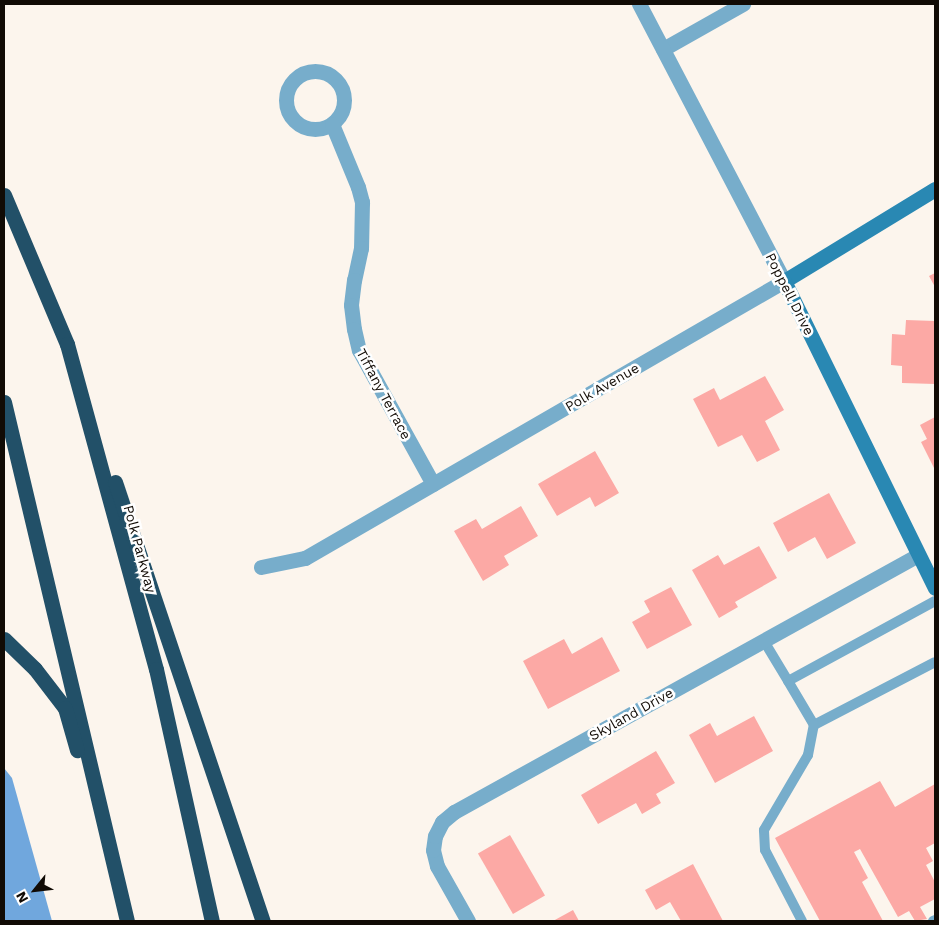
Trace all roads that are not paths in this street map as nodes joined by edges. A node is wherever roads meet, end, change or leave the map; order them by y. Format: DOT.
graph roads {
  1 [pos="638,4"];
  2 [pos="743,4"];
  3 [pos="663,49"];
  4 [pos="332,124"];
  5 [pos="935,189"];
  6 [pos="4,195"];
  7 [pos="784,281"];
  8 [pos="68,344"];
  9 [pos="4,402"];
  10 [pos="433,484"];
  11 [pos="918,555"];
  12 [pos="261,567"];
  13 [pos="935,588"];
  14 [pos="935,601"];
  15 [pos="4,639"];
  16 [pos="764,641"];
  17 [pos="935,662"];
  18 [pos="788,681"];
  19 [pos="814,725"];
  20 [pos="124,904"];
  21 [pos="127,921"];
  22 [pos="212,921"];
  23 [pos="263,921"];
  24 [pos="468,921"];
  25 [pos="802,921"];
  1 -- 3 [label="street, Poppell Drive"];
  2 -- 3 [label="street"];
  3 -- 7 [label="street, Poppell Drive"];
  4 -- 10 [label="street, Tiffany Terrace"];
  5 -- 7 [label="street, Polk Avenue"];
  6 -- 8 [label="highway, Polk Parkway"];
  7 -- 10 [label="street, Polk Avenue"];
  7 -- 11 [label="street, Poppell Drive"];
  8 -- 22 [label="highway, Polk Parkway"];
  8 -- 23 [label="highway"];
  9 -- 20 [label="highway"];
  10 -- 12 [label="street, Polk Avenue"];
  11 -- 13 [label="street, Poppell Drive"];
  11 -- 16 [label="street, Skyland Drive"];
  14 -- 18 [label="lane"];
  15 -- 20 [label="highway"];
  16 -- 18 [label="lane"];
  16 -- 24 [label="street, Skyland Drive"];
  17 -- 19 [label="lane"];
  18 -- 19 [label="lane"];
  19 -- 25 [label="lane"];
  20 -- 21 [label="highway"];
}
